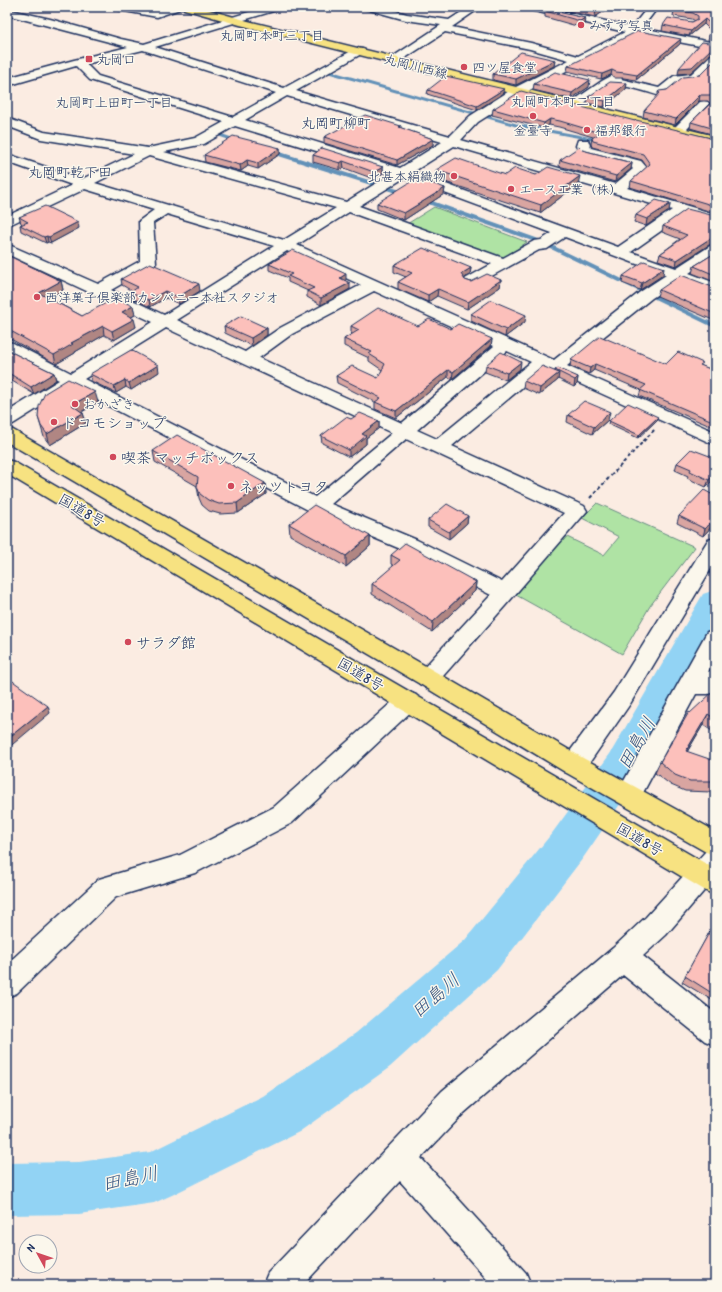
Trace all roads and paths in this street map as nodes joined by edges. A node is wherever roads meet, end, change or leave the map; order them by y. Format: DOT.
graph roads {
  1 [pos="119,7"];
  2 [pos="176,7"];
  3 [pos="188,7"];
  4 [pos="276,7"];
  5 [pos="370,7"];
  6 [pos="476,7"];
  7 [pos="530,7"];
  8 [pos="650,11"];
  9 [pos="7,12"];
  10 [pos="662,18"];
  11 [pos="233,20"];
  12 [pos="449,26"];
  13 [pos="634,31"];
  14 [pos="715,46"];
  15 [pos="144,47"];
  16 [pos="359,51"];
  17 [pos="715,57"];
  18 [pos="578,59"];
  19 [pos="395,60"];
  20 [pos="78,62"];
  21 [pos="552,73"];
  22 [pos="617,77"];
  23 [pos="573,78"];
  24 [pos="587,81"];
  25 [pos="7,82"];
  26 [pos="604,84"];
  27 [pos="518,91"];
  28 [pos="286,92"];
  29 [pos="573,105"];
  30 [pos="704,105"];
  31 [pos="233,121"];
  32 [pos="7,122"];
  33 [pos="678,131"];
  34 [pos="715,140"];
  35 [pos="453,141"];
  36 [pos="583,143"];
  37 [pos="148,152"];
  38 [pos="7,158"];
  39 [pos="403,173"];
  40 [pos="83,184"];
  41 [pos="616,190"];
  42 [pos="349,207"];
  43 [pos="165,209"];
  44 [pos="683,209"];
  45 [pos="715,218"];
  46 [pos="7,222"];
  47 [pos="563,232"];
  48 [pos="288,246"];
  49 [pos="7,248"];
  50 [pos="715,249"];
  51 [pos="619,253"];
  52 [pos="504,263"];
  53 [pos="676,274"];
  54 [pos="470,282"];
  55 [pos="373,285"];
  56 [pos="715,288"];
  57 [pos="99,290"];
  58 [pos="166,321"];
  59 [pos="505,345"];
  60 [pos="7,347"];
  61 [pos="246,358"];
  62 [pos="548,364"];
  63 [pos="72,379"];
  64 [pos="666,417"];
  65 [pos="7,420"];
  66 [pos="404,431"];
  67 [pos="7,434"];
  68 [pos="715,440"];
  69 [pos="439,447"];
  70 [pos="7,466"];
  71 [pos="317,506"];
  72 [pos="577,511"];
  73 [pos="715,545"];
  74 [pos="505,593"];
  75 [pos="715,638"];
  76 [pos="428,678"];
  77 [pos="707,685"];
  78 [pos="408,701"];
  79 [pos="578,767"];
  80 [pos="623,792"];
  81 [pos="715,844"];
  82 [pos="710,872"];
  83 [pos="623,957"];
  84 [pos="7,983"];
  85 [pos="715,1031"];
  86 [pos="400,1158"];
  87 [pos="280,1285"];
  88 [pos="514,1285"];
  1 -- 2 [label="street"];
  3 -- 11 [label="main road, 丸岡川西線"];
  4 -- 11 [label="street"];
  5 -- 12 [label="street"];
  6 -- 12 [label="street"];
  7 -- 13 [label="street"];
  8 -- 10 [label="street"];
  8 -- 13 [label="street"];
  9 -- 15 [label="street"];
  11 -- 15 [label="street"];
  11 -- 16 [label="main road, 丸岡川西線"];
  12 -- 18 [label="street"];
  12 -- 19 [label="street"];
  13 -- 14 [label="street"];
  13 -- 18 [label="street"];
  15 -- 20 [label="street"];
  15 -- 28 [label="street"];
  16 -- 19 [label="main road, 丸岡川西線"];
  16 -- 28 [label="street"];
  17 -- 26 [label="street"];
  18 -- 21 [label="street"];
  19 -- 27 [label="main road, 丸岡川西線"];
  20 -- 25 [label="street"];
  20 -- 31 [label="street"];
  21 -- 23 [label="street"];
  21 -- 27 [label="street"];
  22 -- 26 [label="street"];
  24 -- 26 [label="street"];
  26 -- 29 [label="street"];
  27 -- 29 [label="main road, 丸岡川西線"];
  27 -- 35 [label="street"];
  28 -- 31 [label="street"];
  28 -- 35 [label="street"];
  29 -- 33 [label="main road, 丸岡川西線"];
  30 -- 33 [label="street"];
  31 -- 37 [label="street"];
  31 -- 39 [label="street"];
  32 -- 37 [label="street"];
  33 -- 34 [label="main road, 丸岡川西線"];
  35 -- 39 [label="street"];
  35 -- 41 [label="street"];
  36 -- 41 [label="street"];
  37 -- 40 [label="street"];
  37 -- 42 [label="street"];
  38 -- 40 [label="street"];
  39 -- 42 [label="street"];
  39 -- 47 [label="street"];
  40 -- 43 [label="street"];
  40 -- 46 [label="street"];
  41 -- 44 [label="street"];
  42 -- 48 [label="street"];
  42 -- 52 [label="street"];
  43 -- 48 [label="street"];
  43 -- 57 [label="street"];
  44 -- 45 [label="street"];
  44 -- 51 [label="street"];
  47 -- 51 [label="street"];
  47 -- 52 [label="street"];
  48 -- 55 [label="street"];
  48 -- 58 [label="street"];
  49 -- 57 [label="street"];
  50 -- 53 [label="street"];
  51 -- 53 [label="street"];
  52 -- 54 [label="street"];
  53 -- 56 [label="street"];
  53 -- 62 [label="street"];
  55 -- 59 [label="street"];
  55 -- 61 [label="street"];
  57 -- 58 [label="street"];
  58 -- 61 [label="street"];
  58 -- 63 [label="street"];
  59 -- 62 [label="street"];
  59 -- 66 [label="street"];
  60 -- 63 [label="street"];
  61 -- 66 [label="street"];
  62 -- 64 [label="street"];
  62 -- 69 [label="street"];
  63 -- 65 [label="street"];
  63 -- 71 [label="street"];
  64 -- 68 [label="street"];
  64 -- 72 [label="path"];
  66 -- 69 [label="street"];
  66 -- 71 [label="street"];
  67 -- 76 [label="main road, 国道8号"];
  69 -- 72 [label="street"];
  70 -- 78 [label="main road, 国道8号"];
  71 -- 74 [label="street"];
  72 -- 74 [label="street"];
  73 -- 79 [label="street"];
  74 -- 76 [label="street"];
  75 -- 77 [label="street"];
  76 -- 79 [label="main road, 国道8号"];
  77 -- 80 [label="street"];
  78 -- 82 [label="main road, 国道8号"];
  78 -- 84 [label="street"];
  79 -- 80 [label="main road, 国道8号"];
  80 -- 81 [label="main road, 国道8号"];
  82 -- 83 [label="street"];
  83 -- 85 [label="street"];
  83 -- 86 [label="street"];
  86 -- 87 [label="street"];
  86 -- 88 [label="street"];
}
